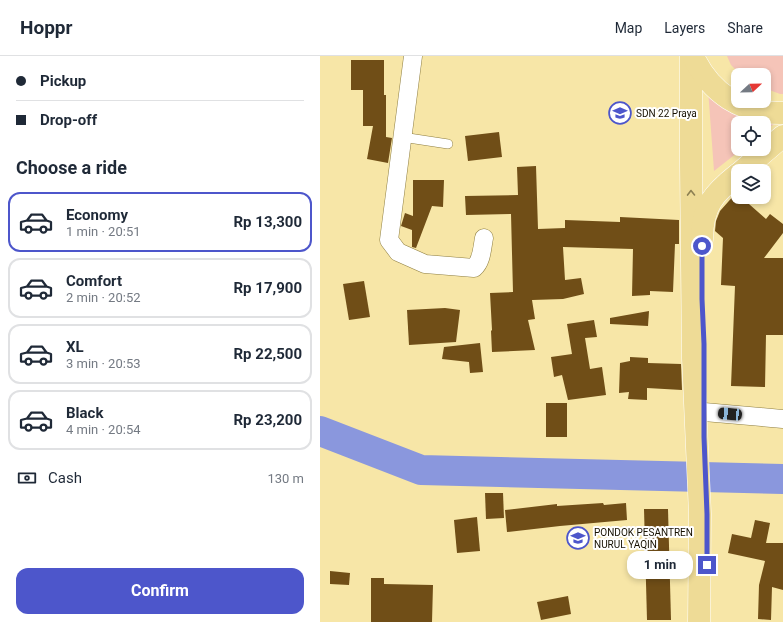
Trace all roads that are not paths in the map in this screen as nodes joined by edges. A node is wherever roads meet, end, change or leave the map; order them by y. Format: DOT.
graph roads {
  1 [pos="413,56"];
  2 [pos="692,56"];
  3 [pos="783,113"];
  4 [pos="783,136"];
  5 [pos="402,137"];
  6 [pos="448,144"];
  7 [pos="750,164"];
  8 [pos="731,179"];
  9 [pos="484,238"];
  10 [pos="704,412"];
  11 [pos="783,419"];
  12 [pos="701,448"];
  13 [pos="704,514"];
  14 [pos="699,622"];
  15 [pos="706,622"];
  1 -- 5 [label="street"];
  2 -- 3 [label="highway"];
  12 -- 2 [label="highway, one-way"];
  4 -- 7 [label="highway"];
  5 -- 6 [label="lane"];
  5 -- 9 [label="street"];
  8 -- 10 [label="highway"];
  10 -- 11 [label="street"];
  10 -- 12 [label="highway"];
  12 -- 13 [label="highway"];
  13 -- 14 [label="highway"];
  13 -- 15 [label="highway"];
}
